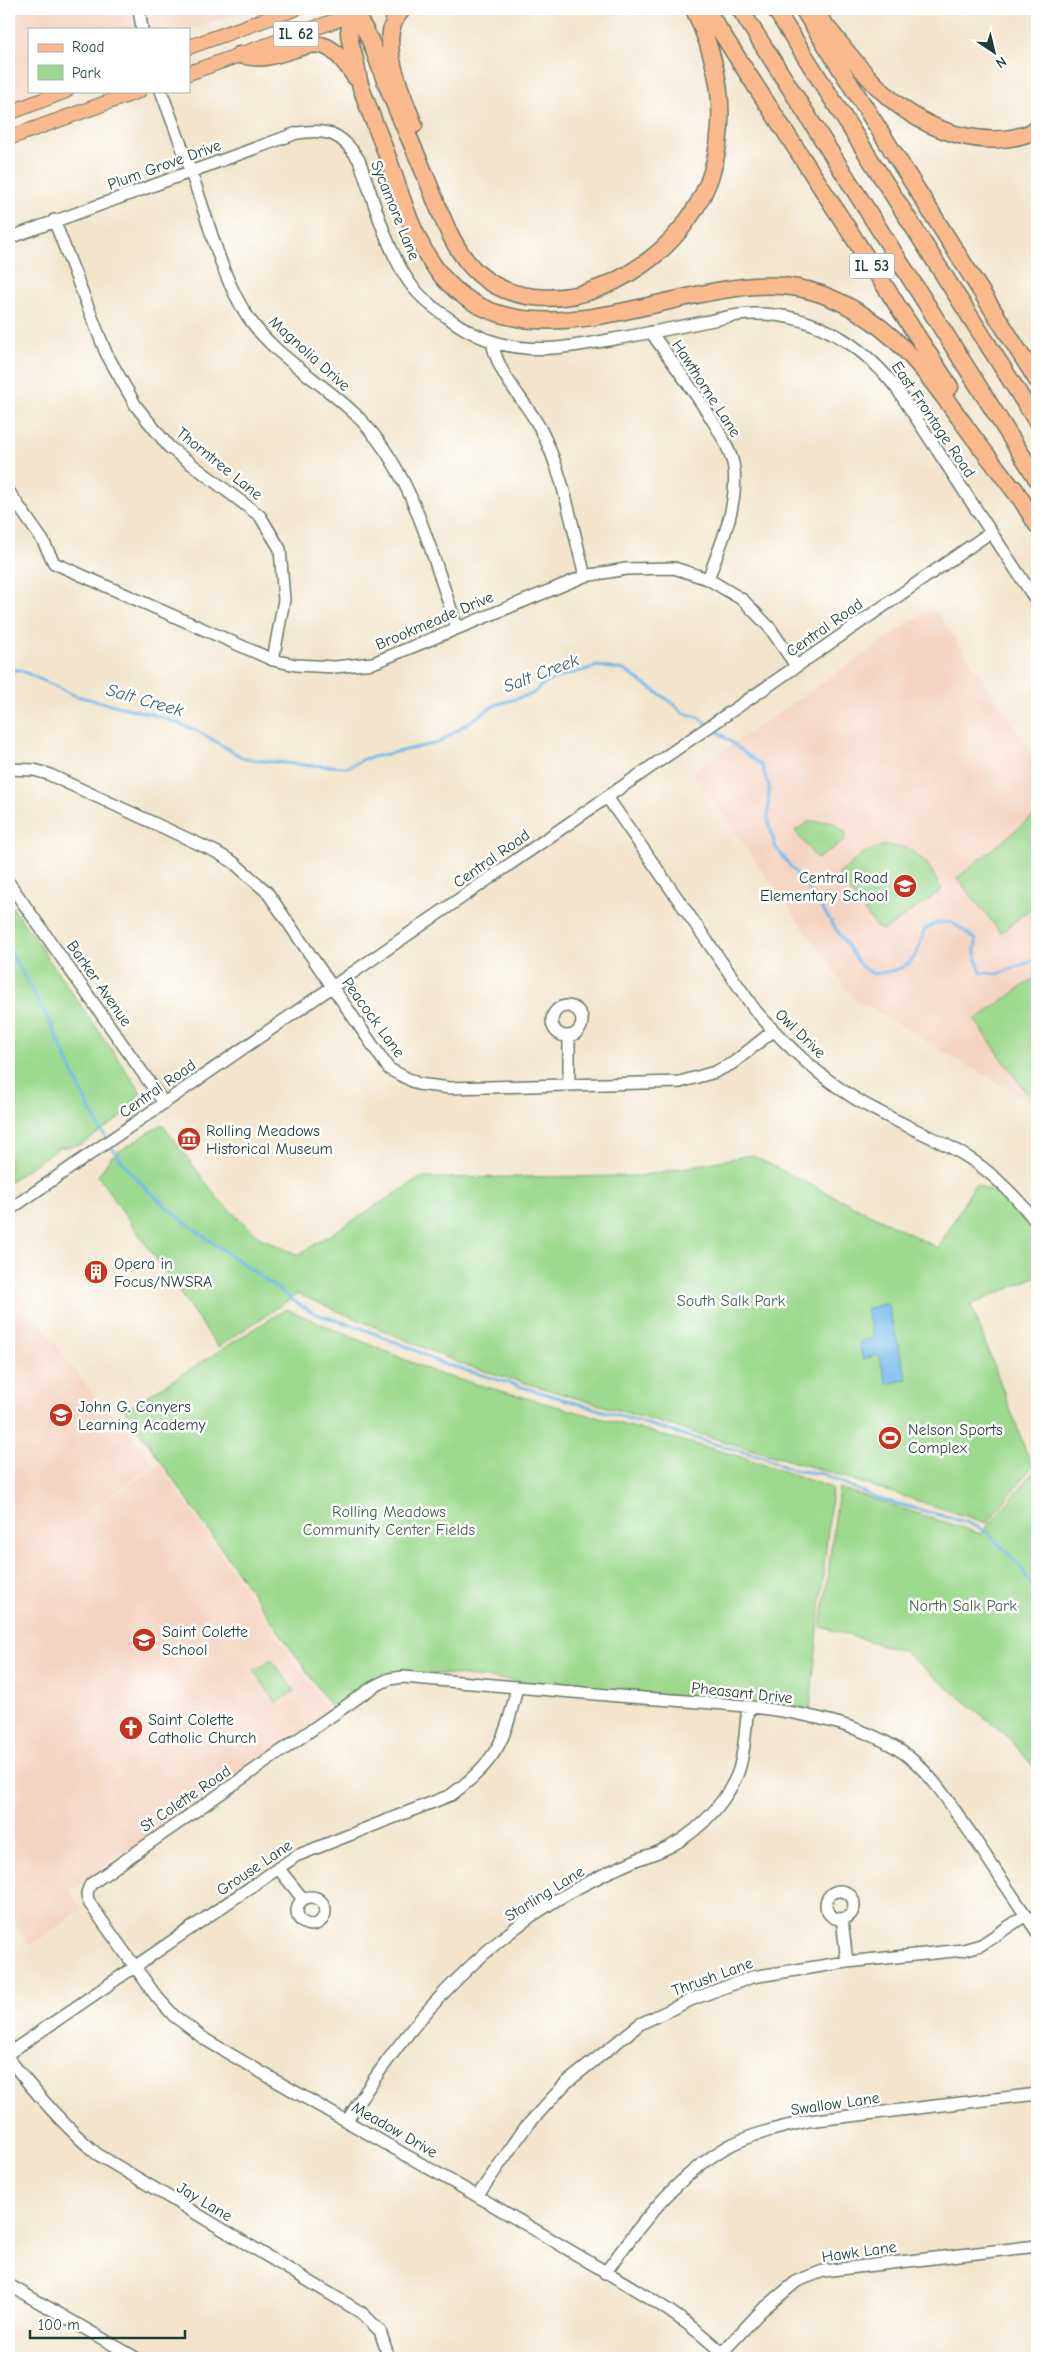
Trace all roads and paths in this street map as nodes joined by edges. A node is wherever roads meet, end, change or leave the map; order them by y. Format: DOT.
graph roads {
  1 [pos="139,9"];
  2 [pos="295,9"];
  3 [pos="403,9"];
  4 [pos="694,9"];
  5 [pos="706,9"];
  6 [pos="740,9"];
  7 [pos="775,9"];
  8 [pos="803,9"];
  9 [pos="812,9"];
  10 [pos="356,10"];
  11 [pos="142,28"];
  12 [pos="190,47"];
  13 [pos="239,55"];
  14 [pos="190,73"];
  15 [pos="360,84"];
  16 [pos="63,92"];
  17 [pos="136,92"];
  18 [pos="161,92"];
  19 [pos="9,113"];
  20 [pos="1037,130"];
  21 [pos="331,134"];
  22 [pos="9,138"];
  23 [pos="191,171"];
  24 [pos="426,176"];
  25 [pos="54,220"];
  26 [pos="9,238"];
  27 [pos="651,332"];
  28 [pos="492,341"];
  29 [pos="1037,380"];
  30 [pos="1037,422"];
  31 [pos="1037,479"];
  32 [pos="9,492"];
  33 [pos="1020,497"];
  34 [pos="1037,524"];
  35 [pos="991,532"];
  36 [pos="585,576"];
  37 [pos="708,580"];
  38 [pos="1037,602"];
  39 [pos="457,627"];
  40 [pos="273,660"];
  41 [pos="796,666"];
  42 [pos="9,770"];
  43 [pos="607,797"];
  44 [pos="9,883"];
  45 [pos="332,987"];
  46 [pos="773,1031"];
  47 [pos="569,1037"];
  48 [pos="569,1085"];
  49 [pos="164,1103"];
  50 [pos="9,1210"];
  51 [pos="1037,1223"];
  52 [pos="517,1687"];
  53 [pos="353,1702"];
  54 [pos="748,1708"];
  55 [pos="278,1868"];
  56 [pos="87,1890"];
  57 [pos="303,1899"];
  58 [pos="1026,1915"];
  59 [pos="842,1919"];
  60 [pos="1037,1932"];
  61 [pos="847,1962"];
  62 [pos="136,1968"];
  63 [pos="9,2053"];
  64 [pos="9,2059"];
  65 [pos="1037,2094"];
  66 [pos="347,2121"];
  67 [pos="478,2195"];
  68 [pos="1037,2246"];
  69 [pos="605,2273"];
  70 [pos="9,2285"];
  71 [pos="722,2356"];
  72 [pos="136,2358"];
  73 [pos="389,2358"];
  1 -- 11 [label="street"];
  2 -- 12 [label="main road, IL 62"];
  3 -- 24 [label="highway"];
  4 -- 24 [label="highway"];
  5 -- 33 [label="highway, IL 53"];
  6 -- 31 [label="highway, IL 53"];
  7 -- 30 [label="highway"];
  8 -- 29 [label="highway"];
  9 -- 20 [label="highway"];
  10 -- 13 [label="main road, IL 62"];
  10 -- 15 [label="highway"];
  10 -- 24 [label="highway"];
  13 -- 14 [label="main road, IL 62"];
  13 -- 15 [label="highway"];
  15 -- 33 [label="highway"];
  16 -- 19 [label="main road"];
  17 -- 22 [label="main road"];
  18 -- 23 [label="street, Magnolia Drive"];
  21 -- 23 [label="street, Plum Grove Drive"];
  21 -- 28 [label="street, Sycamore Lane"];
  23 -- 25 [label="street, Plum Grove Drive"];
  23 -- 39 [label="street, Magnolia Drive"];
  25 -- 26 [label="street, Plum Grove Drive"];
  25 -- 40 [label="street, Thorntree Lane"];
  27 -- 28 [label="street, East Frontage Road"];
  27 -- 35 [label="street, East Frontage Road"];
  27 -- 37 [label="street, Hawthorne Lane"];
  28 -- 36 [label="street"];
  32 -- 40 [label="street, Brookmeade Drive"];
  33 -- 34 [label="highway, IL 53"];
  35 -- 38 [label="street, East Frontage Road"];
  35 -- 41 [label="street, Central Road"];
  36 -- 37 [label="street, Brookmeade Drive"];
  36 -- 39 [label="street, Brookmeade Drive"];
  37 -- 41 [label="street, Brookmeade Drive"];
  39 -- 40 [label="street, Brookmeade Drive"];
  41 -- 43 [label="street, Central Road"];
  42 -- 45 [label="street, Peacock Lane"];
  43 -- 45 [label="street, Central Road"];
  43 -- 46 [label="street, Owl Drive"];
  44 -- 49 [label="street, Barker Avenue"];
  45 -- 48 [label="street, Peacock Lane"];
  45 -- 49 [label="street, Central Road"];
  46 -- 48 [label="street, Peacock Lane"];
  46 -- 51 [label="street, Owl Drive"];
  47 -- 48 [label="street"];
  49 -- 50 [label="street, Central Road"];
  52 -- 53 [label="street, Pheasant Drive"];
  52 -- 54 [label="street, Pheasant Drive"];
  52 -- 55 [label="street, Grouse Lane"];
  53 -- 56 [label="street, St Colette Road"];
  54 -- 58 [label="street, Pheasant Drive"];
  54 -- 66 [label="street, Starling Lane"];
  55 -- 57 [label="street"];
  55 -- 62 [label="street, Grouse Lane"];
  56 -- 62 [label="street, Meadow Drive"];
  58 -- 60 [label="street, Pheasant Drive"];
  58 -- 61 [label="street, Thrush Lane"];
  59 -- 61 [label="street"];
  61 -- 67 [label="street, Thrush Lane"];
  62 -- 63 [label="street, Grouse Lane"];
  62 -- 66 [label="street, Meadow Drive"];
  64 -- 73 [label="street, Jay Lane"];
  65 -- 69 [label="street, Swallow Lane"];
  66 -- 67 [label="street, Meadow Drive"];
  67 -- 69 [label="street, Meadow Drive"];
  68 -- 71 [label="street, Hawk Lane"];
  69 -- 71 [label="street, Meadow Drive"];
  70 -- 72 [label="street"];
}
